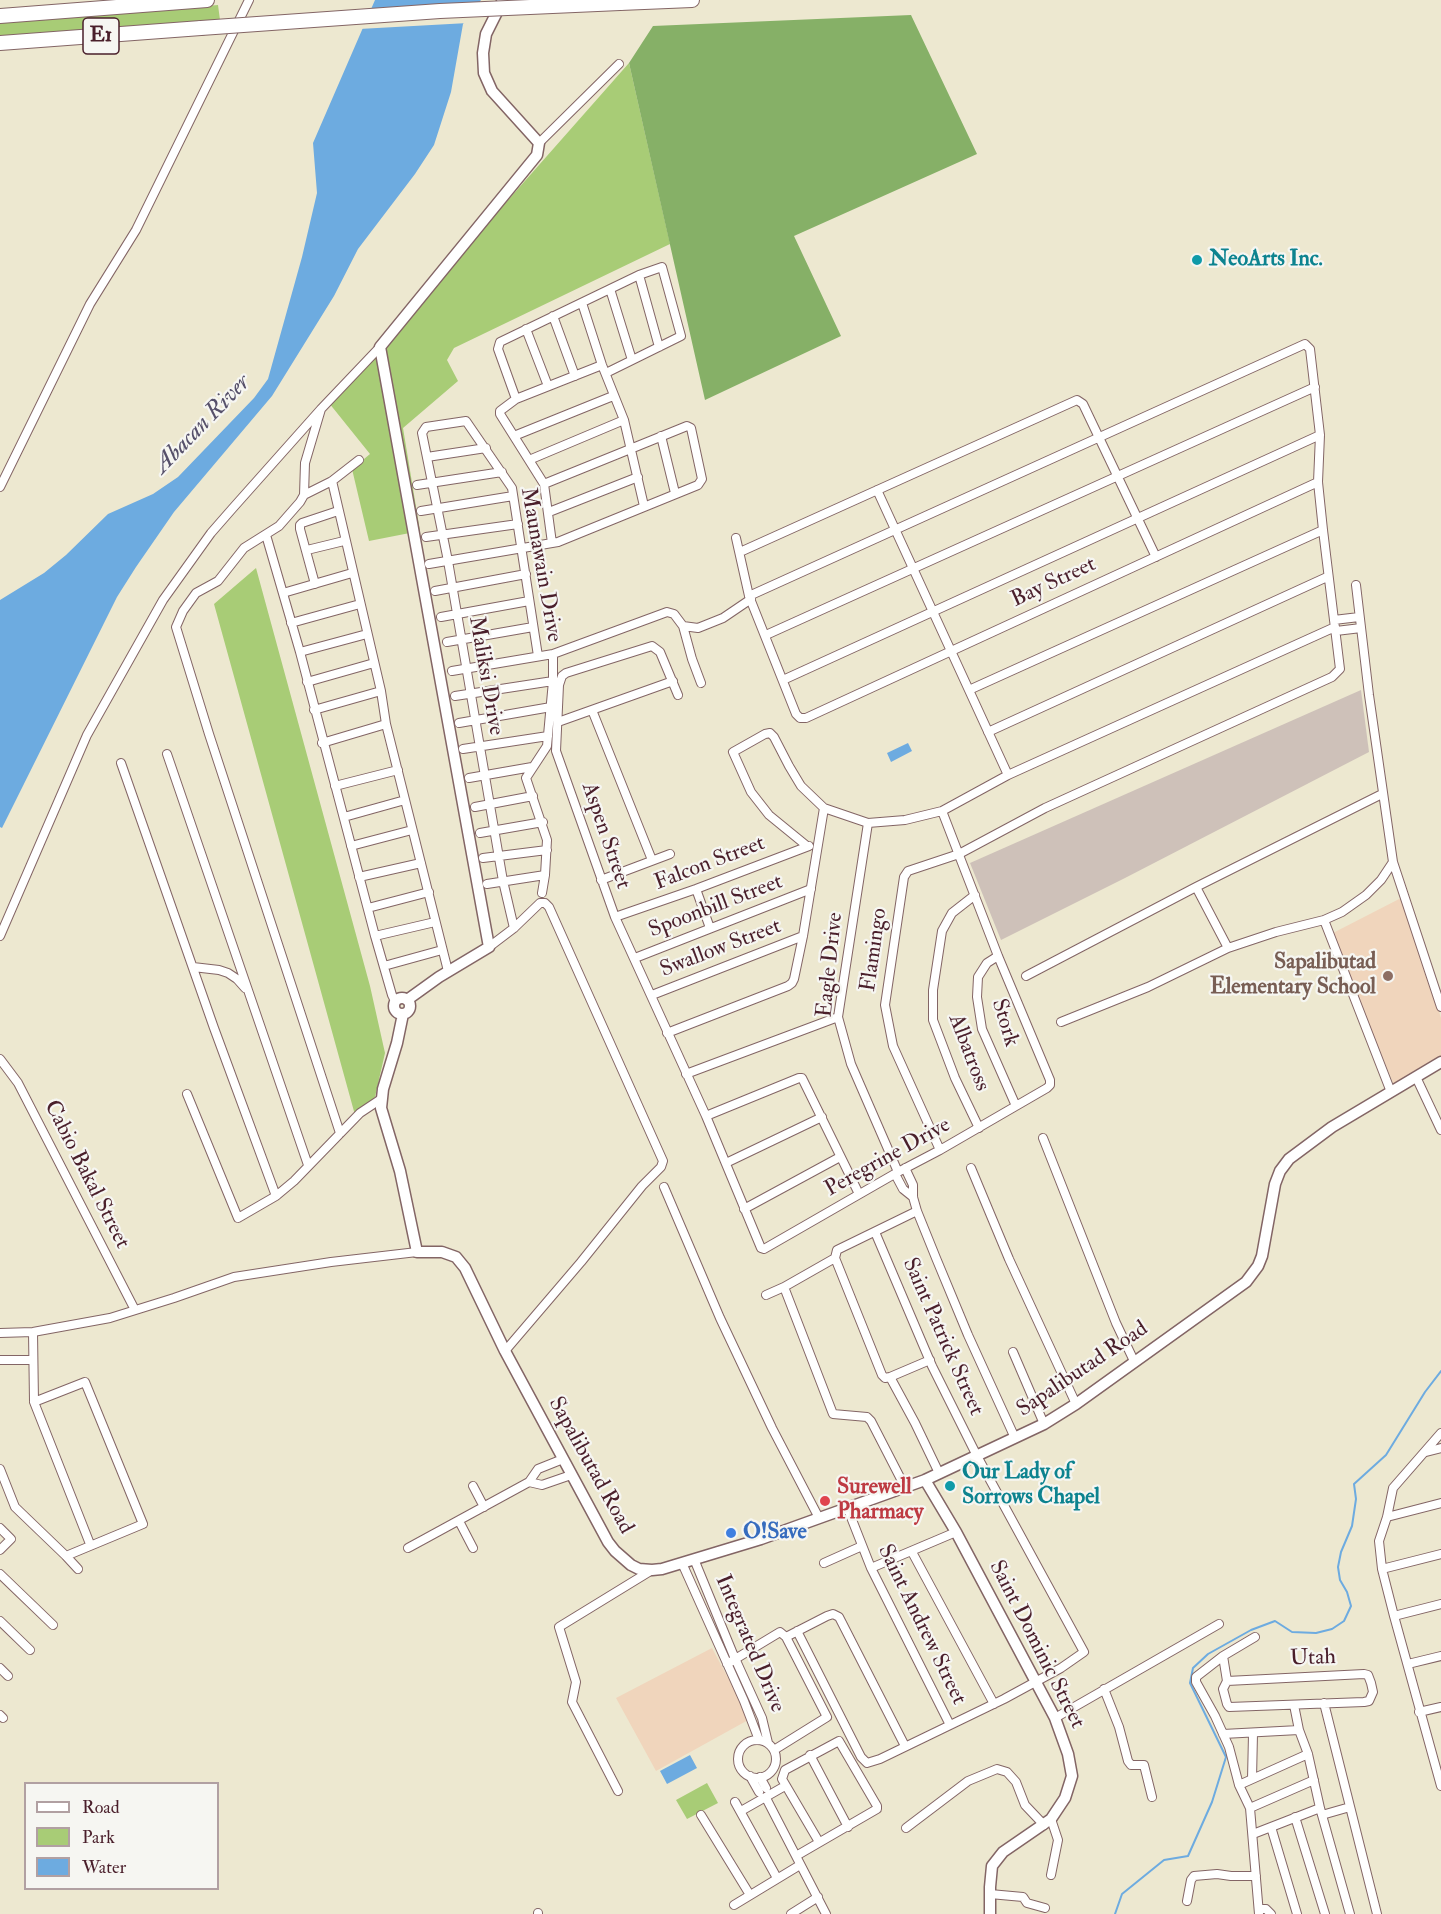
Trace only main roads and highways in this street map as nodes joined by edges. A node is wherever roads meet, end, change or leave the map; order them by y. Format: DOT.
graph roads {
  1 [pos="207,0"];
  2 [pos="692,0"];
  3 [pos="0,16"];
  4 [pos="0,43"];
  1 -- 3 [label="highway, E1"];
  2 -- 4 [label="highway, E1, bridge"];
}
